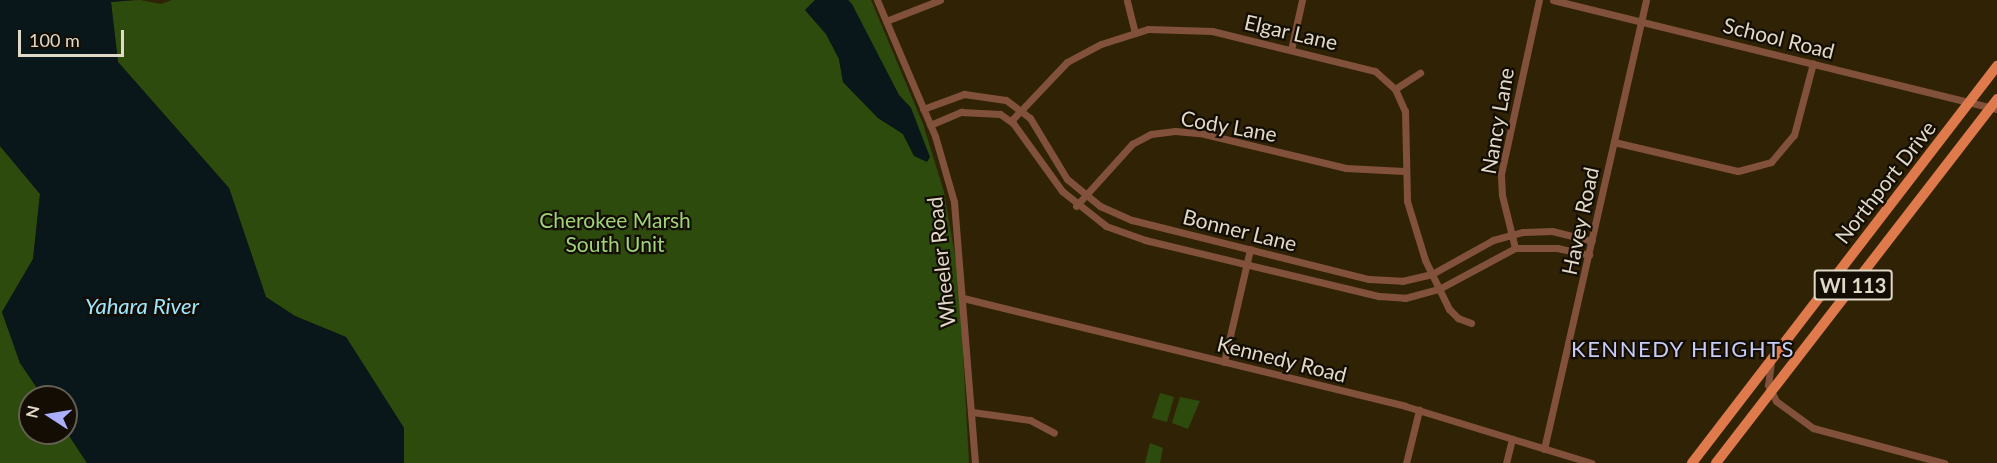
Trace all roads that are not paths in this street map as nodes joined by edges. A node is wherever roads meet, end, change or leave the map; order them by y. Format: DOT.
graph roads {
  1 [pos="877,0"];
  2 [pos="940,0"];
  3 [pos="1302,0"];
  4 [pos="1539,0"];
  5 [pos="1553,0"];
  6 [pos="1646,0"];
  7 [pos="1127,1"];
  8 [pos="885,21"];
  9 [pos="1641,21"];
  10 [pos="1135,33"];
  11 [pos="1291,50"];
  12 [pos="1813,63"];
  13 [pos="1997,66"];
  14 [pos="1420,73"];
  15 [pos="1395,89"];
  16 [pos="1971,102"];
  17 [pos="1995,105"];
  18 [pos="923,109"];
  19 [pos="1021,109"];
  20 [pos="1011,121"];
  21 [pos="930,125"];
  22 [pos="1614,142"];
  23 [pos="1404,171"];
  24 [pos="1085,195"];
  25 [pos="1076,206"];
  26 [pos="1511,234"];
  27 [pos="1592,241"];
  28 [pos="1515,248"];
  29 [pos="1250,249"];
  30 [pos="1589,255"];
  31 [pos="1247,263"];
  32 [pos="1432,274"];
  33 [pos="1439,289"];
  34 [pos="963,298"];
  35 [pos="1471,323"];
  36 [pos="1771,360"];
  37 [pos="1224,362"];
  38 [pos="1770,392"];
  39 [pos="1419,410"];
  40 [pos="972,412"];
  41 [pos="1054,433"];
  42 [pos="1512,439"];
  43 [pos="1544,449"];
  44 [pos="975,463"];
  45 [pos="1406,463"];
  46 [pos="1506,463"];
  47 [pos="1591,463"];
  48 [pos="1692,463"];
  49 [pos="1716,463"];
  50 [pos="1944,463"];
  1 -- 8 [label="street, Wheeler Road"];
  2 -- 8 [label="street"];
  3 -- 11 [label="street"];
  4 -- 26 [label="street, Nancy Lane"];
  5 -- 9 [label="street, School Road"];
  6 -- 9 [label="street, Havey Road"];
  7 -- 10 [label="street"];
  8 -- 18 [label="street, Wheeler Road"];
  9 -- 12 [label="street, School Road"];
  9 -- 22 [label="street, Havey Road"];
  10 -- 11 [label="street, Elgar Lane"];
  10 -- 19 [label="street, Elgar Lane"];
  11 -- 15 [label="street, Elgar Lane"];
  12 -- 16 [label="street, School Road"];
  12 -- 22 [label="street"];
  13 -- 16 [label="main road, Northport Drive / WI 113"];
  14 -- 15 [label="street"];
  15 -- 23 [label="street"];
  16 -- 17 [label="street, School Road"];
  16 -- 36 [label="main road, Northport Drive / WI 113"];
  17 -- 38 [label="main road, Northport Drive / WI 113"];
  18 -- 19 [label="street"];
  18 -- 21 [label="street, Wheeler Road"];
  19 -- 20 [label="street, Elgar Lane"];
  19 -- 24 [label="street, Bonner Lane"];
  20 -- 21 [label="street"];
  20 -- 25 [label="street, Bonner Lane"];
  21 -- 34 [label="street, Wheeler Road"];
  22 -- 27 [label="street, Havey Road"];
  23 -- 24 [label="street, Cody Lane"];
  23 -- 32 [label="street"];
  24 -- 25 [label="street, Cody Lane"];
  24 -- 29 [label="street, Bonner Lane"];
  25 -- 31 [label="street, Bonner Lane"];
  26 -- 27 [label="street, Bonner Lane"];
  26 -- 28 [label="street, Nancy Lane"];
  26 -- 32 [label="street, Bonner Lane"];
  27 -- 30 [label="street, Havey Road"];
  28 -- 30 [label="street, Bonner Lane"];
  28 -- 33 [label="street, Bonner Lane"];
  29 -- 31 [label="street"];
  29 -- 32 [label="street, Bonner Lane"];
  30 -- 43 [label="street, Havey Road"];
  31 -- 33 [label="street, Bonner Lane"];
  31 -- 37 [label="street"];
  32 -- 33 [label="street"];
  33 -- 35 [label="street"];
  34 -- 37 [label="street, Kennedy Road"];
  34 -- 40 [label="street, Wheeler Road"];
  36 -- 38 [label="street"];
  36 -- 48 [label="main road, Northport Drive / WI 113"];
  37 -- 39 [label="street, Kennedy Road"];
  38 -- 49 [label="main road, Northport Drive / WI 113"];
  38 -- 50 [label="street"];
  39 -- 42 [label="street, Kennedy Road"];
  39 -- 45 [label="street"];
  40 -- 41 [label="street"];
  40 -- 44 [label="street, Wheeler Road"];
  42 -- 43 [label="street, Kennedy Road"];
  42 -- 46 [label="street"];
  43 -- 47 [label="street, Kennedy Road"];
}
